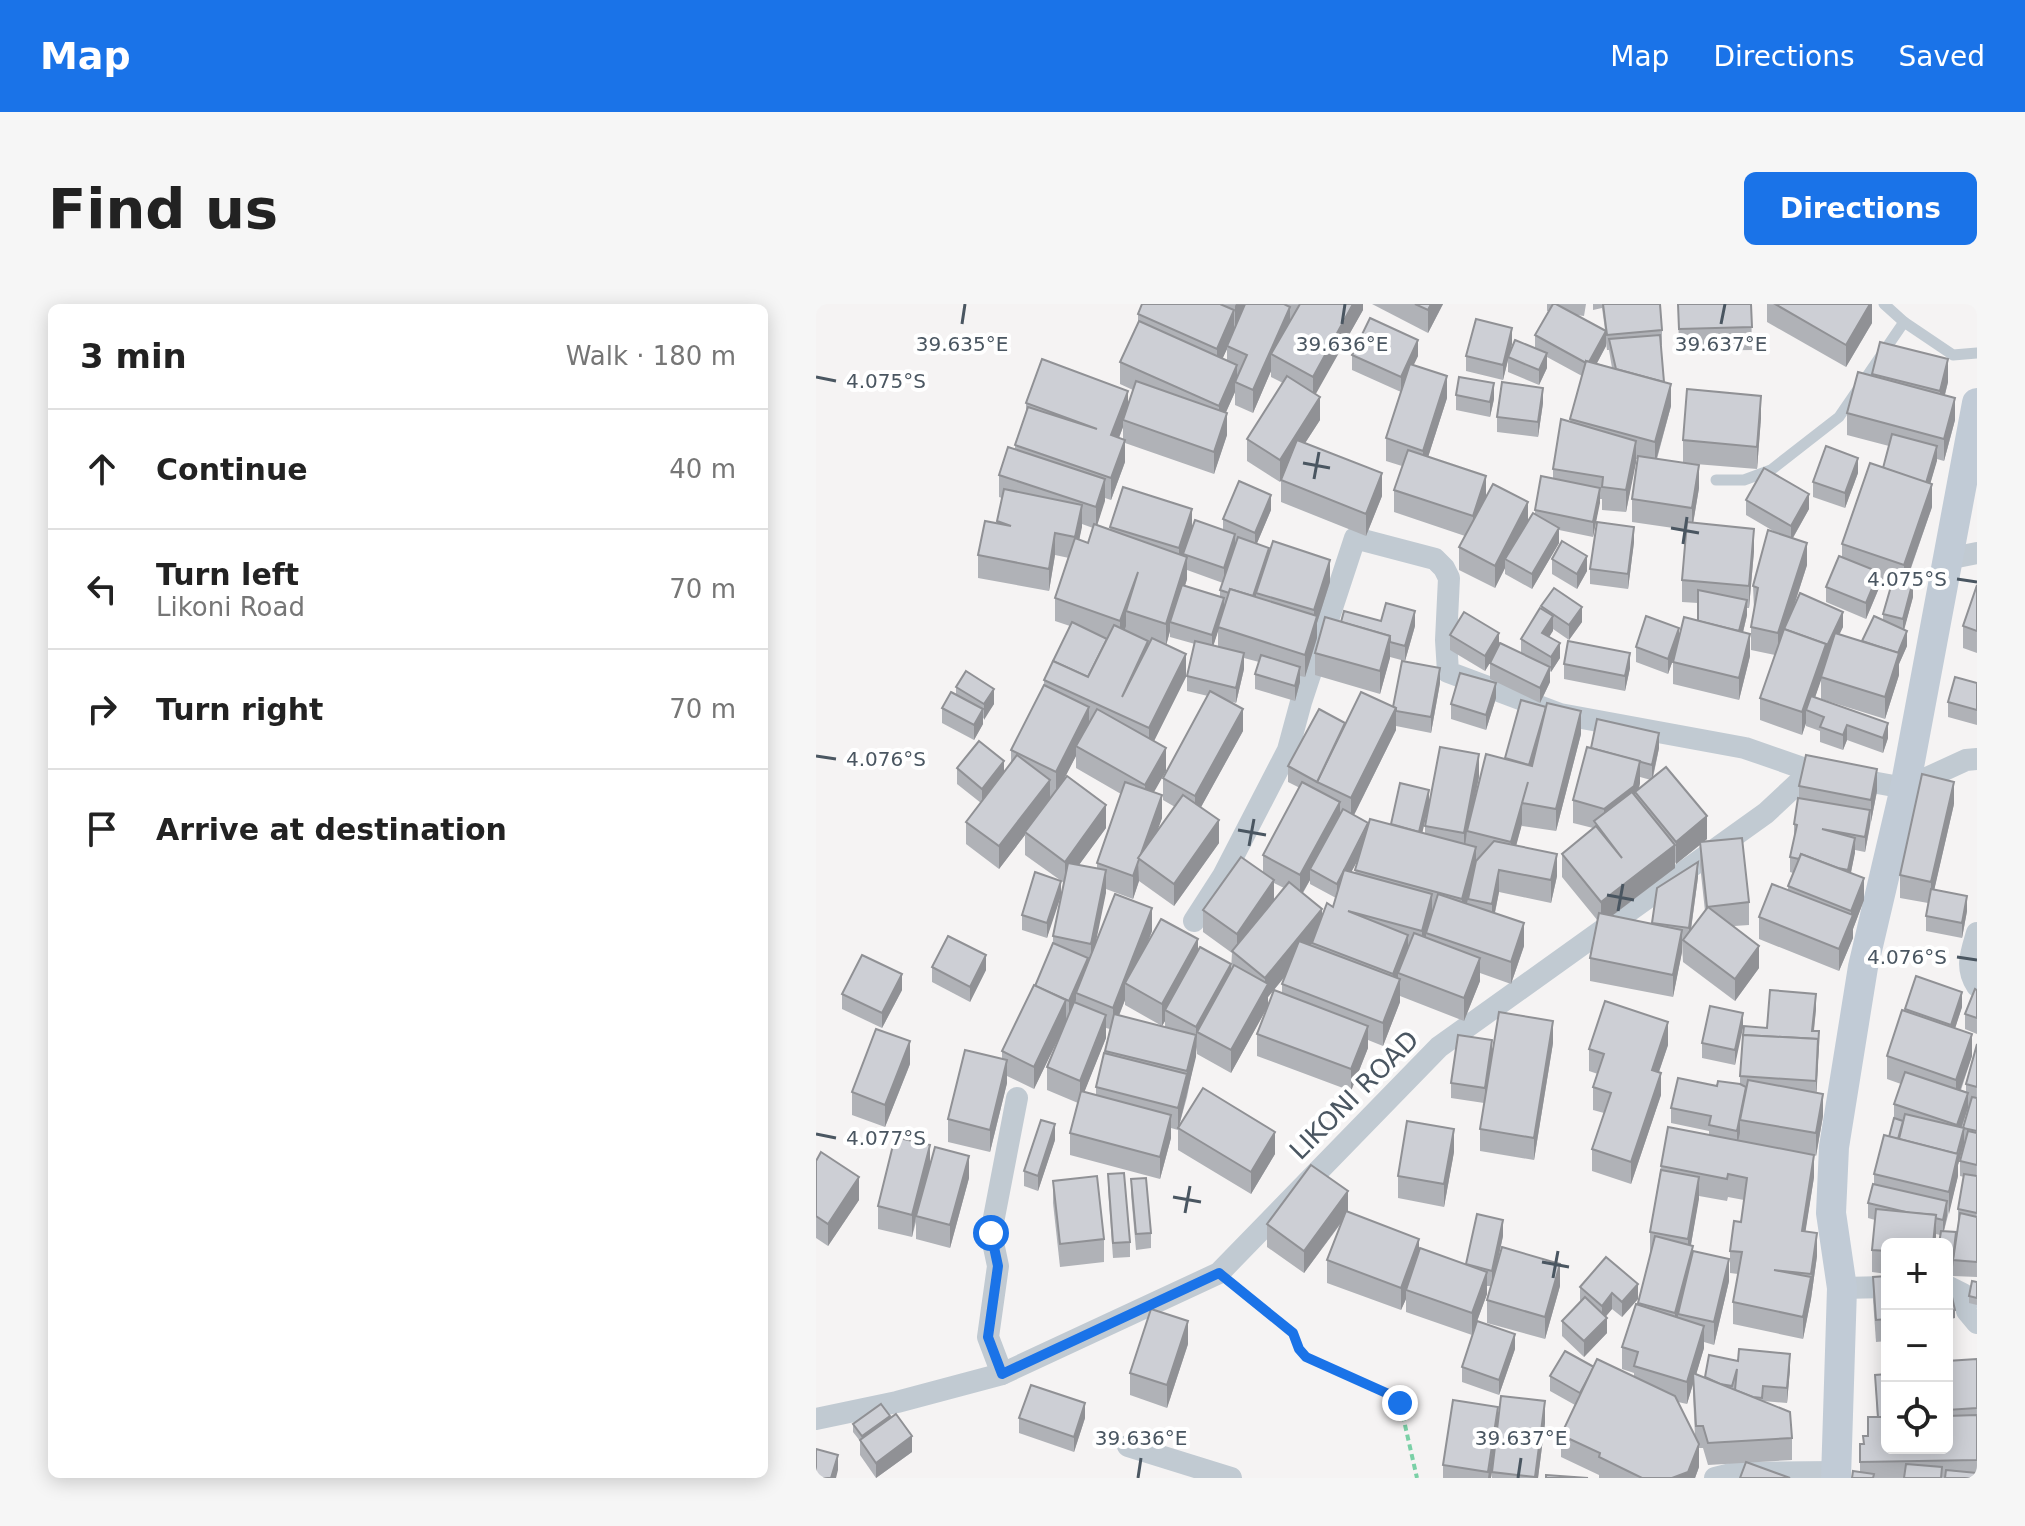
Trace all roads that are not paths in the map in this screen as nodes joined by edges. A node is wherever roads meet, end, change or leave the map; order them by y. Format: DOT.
graph roads {
  1 [pos="1884,304"];
  2 [pos="1904,322"];
  3 [pos="1977,353"];
  4 [pos="1977,403"];
  5 [pos="1716,480"];
  6 [pos="1977,553"];
  7 [pos="1947,559"];
  8 [pos="1977,759"];
  9 [pos="1811,771"];
  10 [pos="1905,788"];
  11 [pos="1194,921"];
  12 [pos="1977,933"];
  13 [pos="1977,986"];
  14 [pos="1017,1098"];
  15 [pos="1881,1287"];
  16 [pos="1842,1288"];
  17 [pos="1953,1289"];
  18 [pos="1977,1323"];
  19 [pos="1002,1374"];
  20 [pos="816,1419"];
  21 [pos="1128,1446"];
  22 [pos="1837,1475"];
  23 [pos="1231,1478"];
  24 [pos="1715,1478"];
  1 -- 2 [label="lane"];
  2 -- 3 [label="lane"];
  2 -- 5 [label="lane"];
  4 -- 7 [label="street"];
  6 -- 7 [label="street"];
  7 -- 10 [label="street"];
  8 -- 10 [label="street"];
  9 -- 10 [label="street"];
  9 -- 11 [label="street"];
  9 -- 19 [label="street, LIKONI ROAD"];
  10 -- 16 [label="street"];
  12 -- 13 [label="street"];
  14 -- 19 [label="street"];
  15 -- 16 [label="street"];
  16 -- 22 [label="street"];
  17 -- 18 [label="street"];
  19 -- 20 [label="street, LIKONI ROAD"];
  21 -- 23 [label="street"];
  22 -- 24 [label="street"];
}
